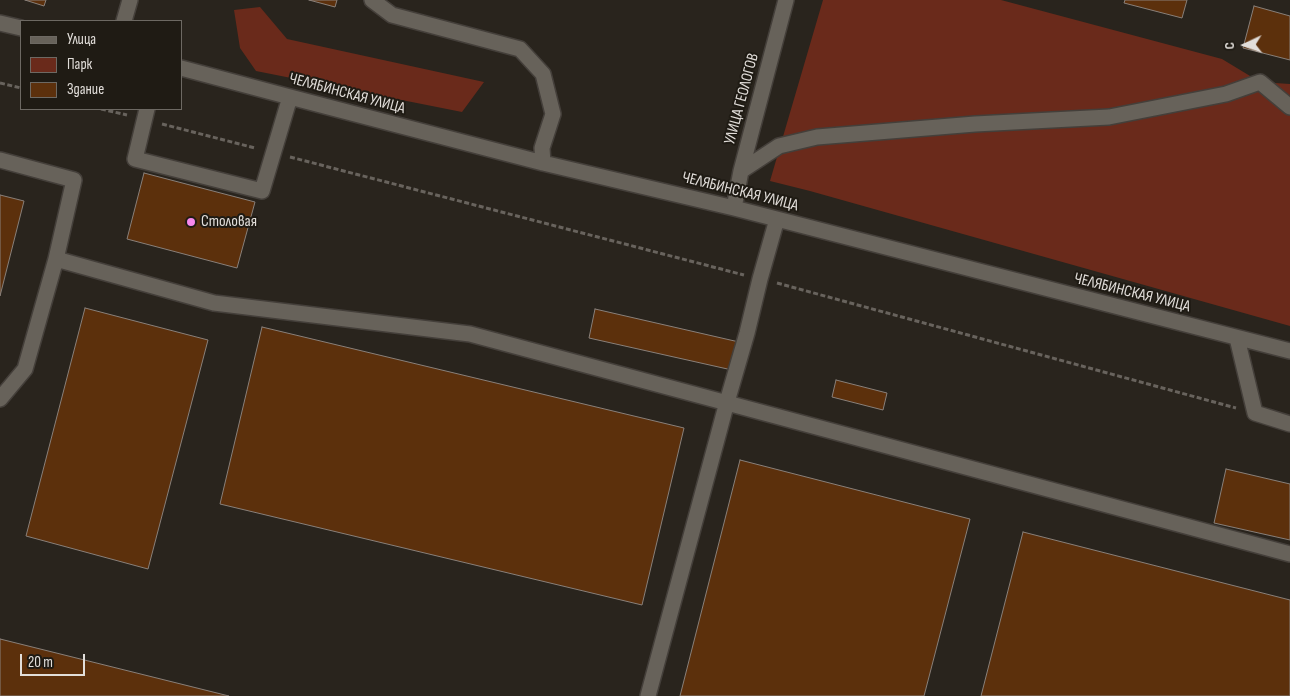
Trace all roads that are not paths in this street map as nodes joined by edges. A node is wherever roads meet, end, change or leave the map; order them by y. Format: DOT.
graph roads {
  1 [pos="130,0"];
  2 [pos="372,0"];
  3 [pos="786,0"];
  4 [pos="124,20"];
  5 [pos="0,23"];
  6 [pos="20,28"];
  7 [pos="182,68"];
  8 [pos="290,97"];
  9 [pos="1290,107"];
  10 [pos="146,114"];
  11 [pos="0,160"];
  12 [pos="543,163"];
  13 [pos="741,171"];
  14 [pos="734,208"];
  15 [pos="778,219"];
  16 [pos="56,259"];
  17 [pos="1237,338"];
  18 [pos="1290,351"];
  19 [pos="0,399"];
  20 [pos="727,402"];
  21 [pos="1290,424"];
  22 [pos="1290,554"];
  23 [pos="648,696"];
  1 -- 4 [label="street"];
  2 -- 12 [label="street"];
  3 -- 13 [label="street, УЛИЦА ГЕОЛОГОВ"];
  5 -- 6 [label="street"];
  7 -- 8 [label="street, ЧЕЛЯБИНСКАЯ УЛИЦА"];
  8 -- 10 [label="street"];
  8 -- 12 [label="street, ЧЕЛЯБИНСКАЯ УЛИЦА"];
  9 -- 13 [label="street"];
  11 -- 16 [label="street"];
  12 -- 14 [label="street, ЧЕЛЯБИНСКАЯ УЛИЦА"];
  13 -- 14 [label="street, УЛИЦА ГЕОЛОГОВ"];
  14 -- 15 [label="street, ЧЕЛЯБИНСКАЯ УЛИЦА"];
  15 -- 17 [label="street, ЧЕЛЯБИНСКАЯ УЛИЦА"];
  15 -- 20 [label="street"];
  16 -- 19 [label="street"];
  16 -- 20 [label="street"];
  17 -- 18 [label="street, ЧЕЛЯБИНСКАЯ УЛИЦА"];
  17 -- 21 [label="street"];
  20 -- 22 [label="street"];
  20 -- 23 [label="street"];
}
